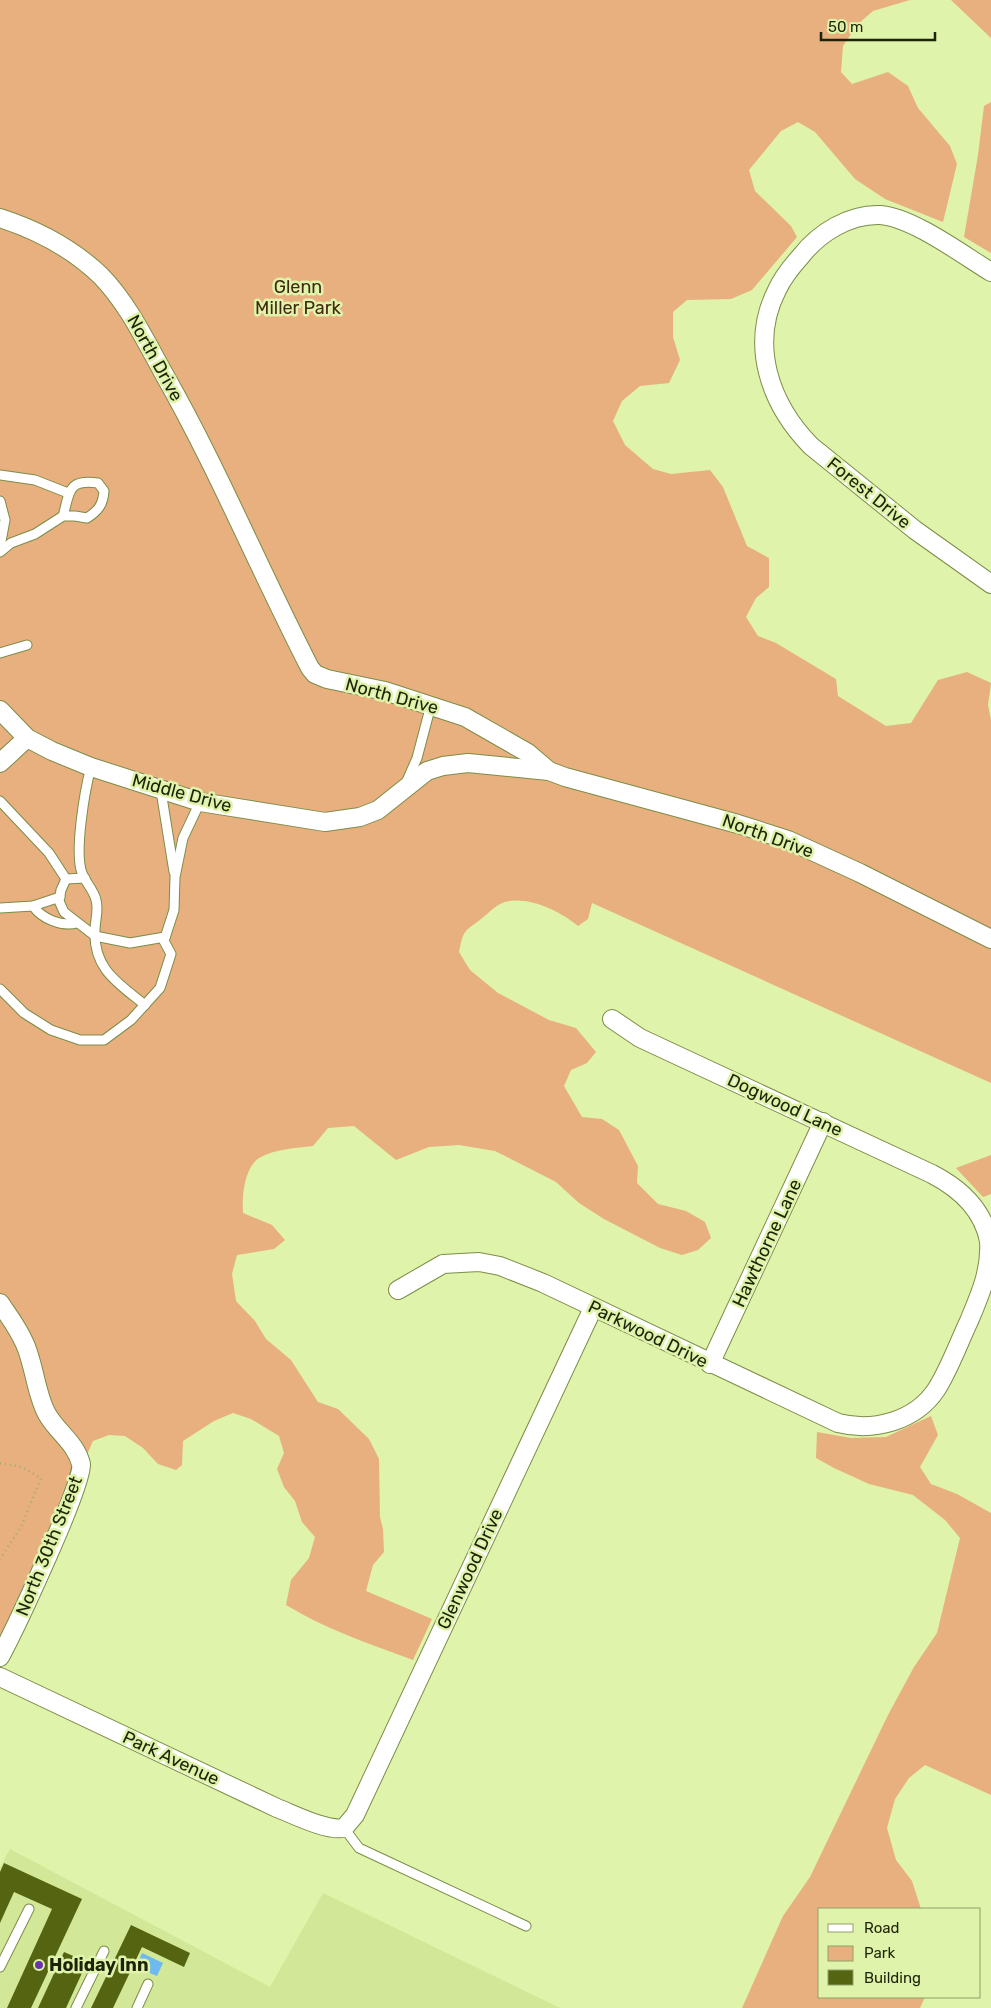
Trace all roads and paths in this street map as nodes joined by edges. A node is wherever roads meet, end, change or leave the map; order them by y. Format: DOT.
graph roads {
  1 [pos="0,218"];
  2 [pos="991,272"];
  3 [pos="0,475"];
  4 [pos="68,493"];
  5 [pos="0,501"];
  6 [pos="63,516"];
  7 [pos="0,547"];
  8 [pos="0,552"];
  9 [pos="991,584"];
  10 [pos="27,646"];
  11 [pos="0,653"];
  12 [pos="431,705"];
  13 [pos="0,710"];
  14 [pos="27,738"];
  15 [pos="0,763"];
  16 [pos="91,767"];
  17 [pos="550,771"];
  18 [pos="403,790"];
  19 [pos="161,791"];
  20 [pos="0,801"];
  21 [pos="200,802"];
  22 [pos="175,877"];
  23 [pos="85,878"];
  24 [pos="66,879"];
  25 [pos="60,897"];
  26 [pos="33,906"];
  27 [pos="0,908"];
  28 [pos="77,923"];
  29 [pos="95,936"];
  30 [pos="165,936"];
  31 [pos="991,939"];
  32 [pos="0,989"];
  33 [pos="145,1004"];
  34 [pos="612,1019"];
  35 [pos="823,1122"];
  36 [pos="398,1290"];
  37 [pos="0,1303"];
  38 [pos="593,1308"];
  39 [pos="710,1364"];
  40 [pos="899,1420"];
  41 [pos="0,1463"];
  42 [pos="0,1559"];
  43 [pos="0,1657"];
  44 [pos="0,1677"];
  45 [pos="344,1828"];
  46 [pos="29,1909"];
  47 [pos="526,1926"];
  48 [pos="104,1950"];
  49 [pos="0,1967"];
  50 [pos="148,1984"];
  51 [pos="76,2008"];
  52 [pos="137,2008"];
  1 -- 12 [label="street, North Drive"];
  2 -- 9 [label="street, Forest Drive"];
  3 -- 4 [label="lane"];
  4 -- 6 [label="lane"];
  4 -- 6 [label="lane"];
  5 -- 7 [label="lane"];
  6 -- 8 [label="lane"];
  10 -- 11 [label="lane"];
  12 -- 17 [label="street, North Drive"];
  12 -- 18 [label="lane"];
  13 -- 14 [label="street, Middle Drive"];
  14 -- 15 [label="street"];
  14 -- 16 [label="street, Middle Drive"];
  16 -- 19 [label="street, Middle Drive"];
  16 -- 23 [label="lane"];
  17 -- 18 [label="street, Middle Drive"];
  17 -- 31 [label="street, North Drive"];
  18 -- 21 [label="street, Middle Drive"];
  19 -- 21 [label="street, Middle Drive"];
  19 -- 22 [label="lane"];
  20 -- 24 [label="lane"];
  21 -- 22 [label="lane"];
  22 -- 30 [label="lane"];
  23 -- 24 [label="lane"];
  23 -- 29 [label="lane"];
  24 -- 25 [label="lane"];
  25 -- 26 [label="lane"];
  25 -- 28 [label="lane"];
  26 -- 27 [label="lane"];
  26 -- 28 [label="lane"];
  28 -- 29 [label="lane"];
  29 -- 30 [label="lane"];
  29 -- 33 [label="lane"];
  30 -- 33 [label="lane"];
  32 -- 33 [label="lane"];
  34 -- 35 [label="street, Dogwood Lane"];
  35 -- 39 [label="street, Hawthorne Lane"];
  35 -- 40 [label="street, Dogwood Lane"];
  36 -- 38 [label="street, Parkwood Drive"];
  37 -- 43 [label="street, North 30th Street"];
  38 -- 39 [label="street, Parkwood Drive"];
  38 -- 45 [label="street, Glenwood Drive"];
  39 -- 40 [label="street, Parkwood Drive"];
  41 -- 42 [label="path"];
  44 -- 45 [label="street, Park Avenue"];
  45 -- 47 [label="lane"];
  46 -- 49 [label="lane"];
  48 -- 51 [label="lane"];
  50 -- 52 [label="lane"];
}
